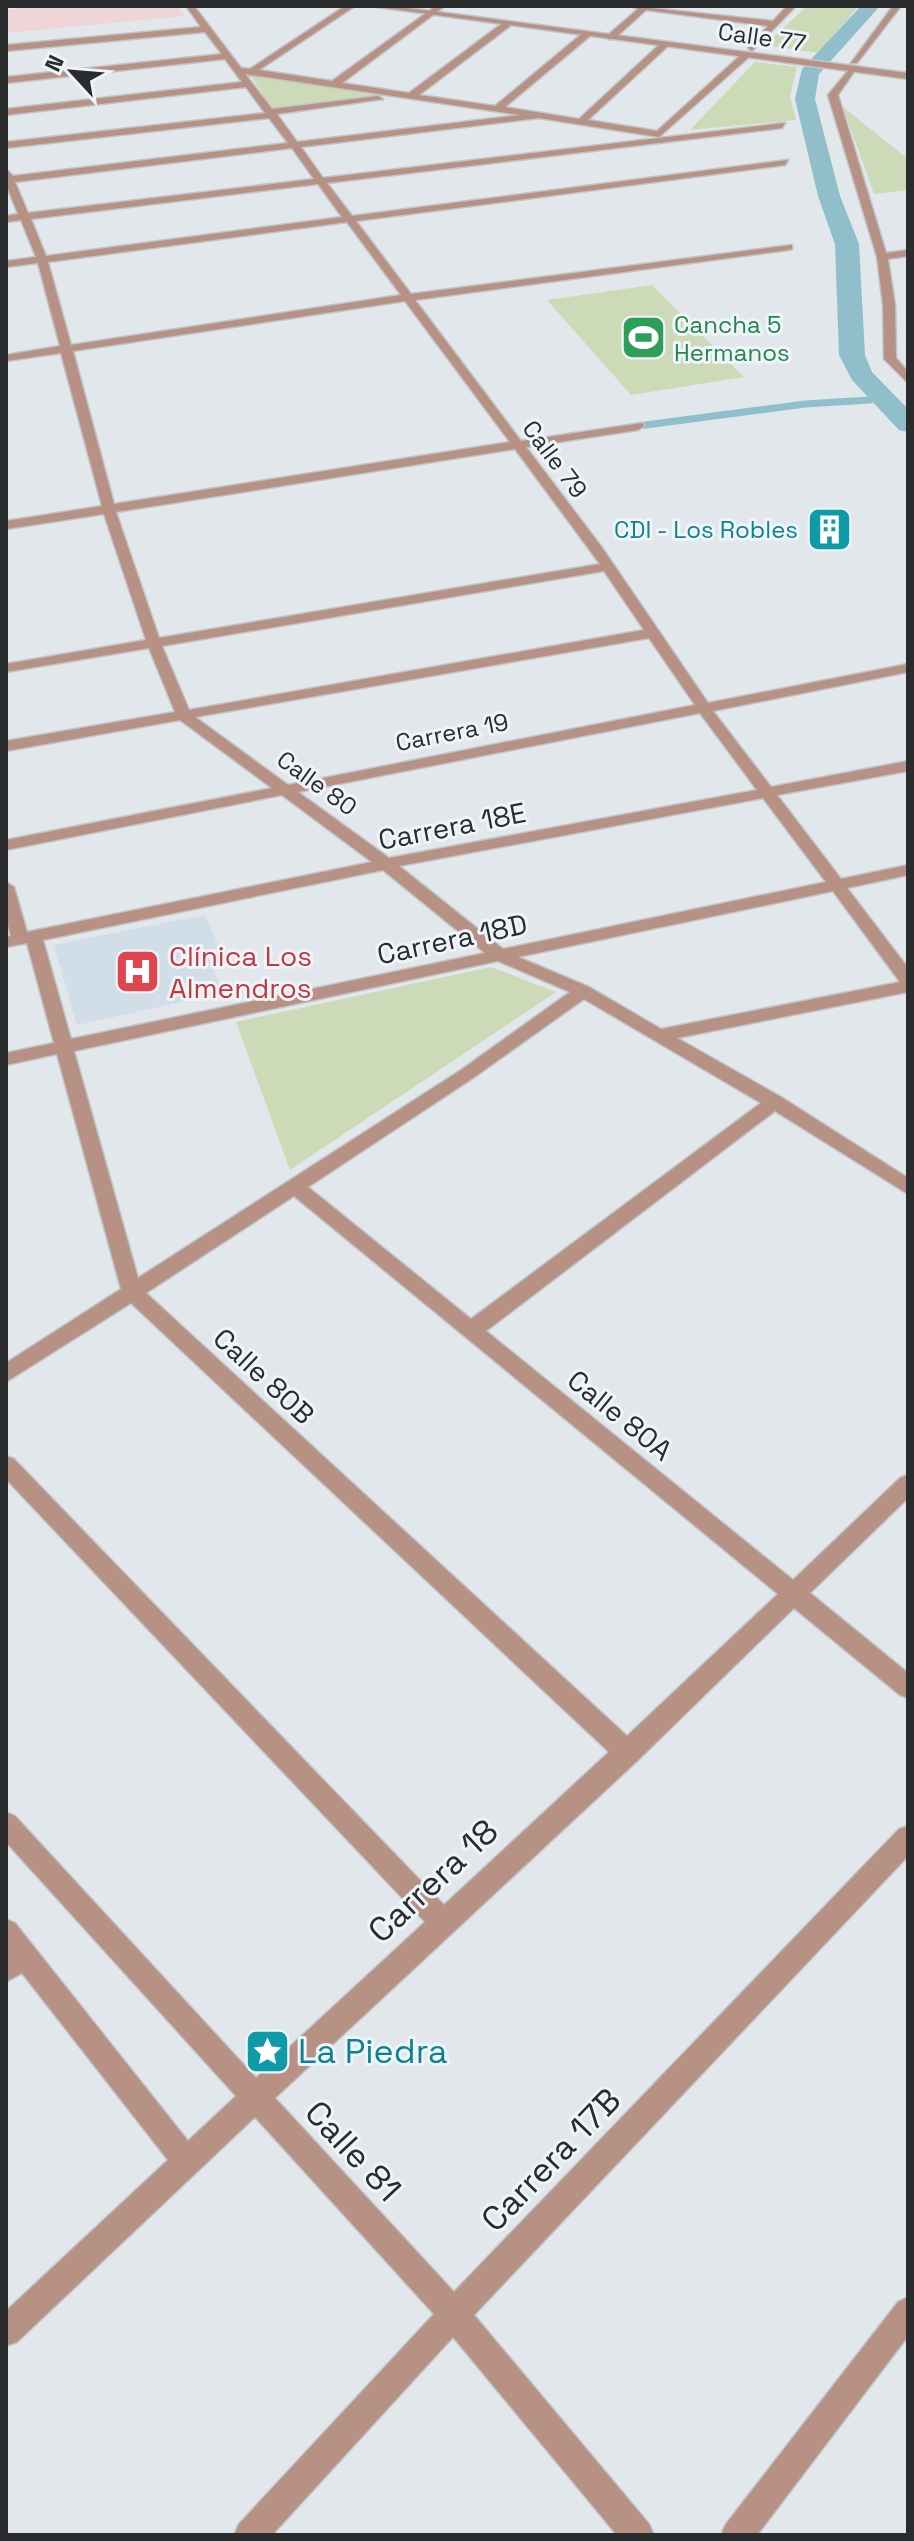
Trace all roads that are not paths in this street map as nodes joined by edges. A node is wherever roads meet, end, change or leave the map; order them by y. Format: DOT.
graph roads {
  1 [pos="190,6"];
  2 [pos="351,6"];
  3 [pos="373,6"];
  4 [pos="440,6"];
  5 [pos="642,6"];
  6 [pos="792,6"];
  7 [pos="897,6"];
  8 [pos="431,10"];
  9 [pos="507,24"];
  10 [pos="774,24"];
  11 [pos="208,29"];
  12 [pos="587,34"];
  13 [pos="615,34"];
  14 [pos="665,44"];
  15 [pos="6,48"];
  16 [pos="749,51"];
  17 [pos="229,56"];
  18 [pos="853,65"];
  19 [pos="908,68"];
  20 [pos="239,70"];
  21 [pos="251,72"];
  22 [pos="908,76"];
  23 [pos="6,80"];
  24 [pos="250,84"];
  25 [pos="333,85"];
  26 [pos="407,97"];
  27 [pos="496,110"];
  28 [pos="6,112"];
  29 [pos="272,113"];
  30 [pos="537,116"];
  31 [pos="581,122"];
  32 [pos="782,125"];
  33 [pos="659,134"];
  34 [pos="678,137"];
  35 [pos="295,144"];
  36 [pos="6,145"];
  37 [pos="785,162"];
  38 [pos="7,177"];
  39 [pos="323,180"];
  40 [pos="27,217"];
  41 [pos="346,218"];
  42 [pos="6,219"];
  43 [pos="788,247"];
  44 [pos="908,253"];
  45 [pos="882,257"];
  46 [pos="42,259"];
  47 [pos="6,264"];
  48 [pos="405,298"];
  49 [pos="65,349"];
  50 [pos="908,356"];
  51 [pos="6,358"];
  52 [pos="890,359"];
  53 [pos="908,379"];
  54 [pos="638,426"];
  55 [pos="517,445"];
  56 [pos="109,509"];
  57 [pos="6,525"];
  58 [pos="607,567"];
  59 [pos="651,633"];
  60 [pos="154,643"];
  61 [pos="6,668"];
  62 [pos="908,668"];
  63 [pos="703,707"];
  64 [pos="184,716"];
  65 [pos="6,746"];
  66 [pos="908,766"];
  67 [pos="282,790"];
  68 [pos="767,792"];
  69 [pos="6,845"];
  70 [pos="386,864"];
  71 [pos="908,870"];
  72 [pos="836,884"];
  73 [pos="6,887"];
  74 [pos="20,939"];
  75 [pos="500,956"];
  76 [pos="908,980"];
  77 [pos="908,986"];
  78 [pos="583,991"];
  79 [pos="660,1035"];
  80 [pos="66,1046"];
  81 [pos="6,1059"];
  82 [pos="774,1102"];
  83 [pos="295,1187"];
  84 [pos="908,1187"];
  85 [pos="132,1292"];
  86 [pos="472,1330"];
  87 [pos="6,1374"];
  88 [pos="6,1465"];
  89 [pos="908,1484"];
  90 [pos="794,1595"];
  91 [pos="908,1687"];
  92 [pos="628,1753"];
  93 [pos="6,1824"];
  94 [pos="908,1838"];
  95 [pos="442,1921"];
  96 [pos="6,1932"];
  97 [pos="15,1962"];
  98 [pos="254,2096"];
  99 [pos="186,2160"];
  100 [pos="908,2312"];
  101 [pos="454,2314"];
  102 [pos="6,2331"];
  103 [pos="250,2535"];
  104 [pos="638,2535"];
  105 [pos="737,2535"];
  1 -- 11 [label="street, Calle 79"];
  2 -- 21 [label="street"];
  3 -- 8 [label="street, Calle 77"];
  4 -- 8 [label="street"];
  4 -- 13 [label="street, Calle 77"];
  5 -- 10 [label="street"];
  5 -- 13 [label="street"];
  6 -- 10 [label="street"];
  7 -- 18 [label="street"];
  8 -- 9 [label="street, Calle 77"];
  8 -- 25 [label="street"];
  9 -- 12 [label="street, Calle 77"];
  9 -- 26 [label="street"];
  10 -- 16 [label="street"];
  11 -- 15 [label="street"];
  11 -- 17 [label="street, Calle 79"];
  12 -- 13 [label="street, Calle 77"];
  12 -- 27 [label="street"];
  13 -- 14 [label="street, Calle 77"];
  13 -- 16 [label="street, Calle 77"];
  14 -- 16 [label="street, Calle 77"];
  14 -- 31 [label="street"];
  16 -- 18 [label="street, Calle 77"];
  16 -- 33 [label="street"];
  17 -- 20 [label="street, Calle 79"];
  17 -- 23 [label="street"];
  18 -- 19 [label="street, Calle 77"];
  18 -- 22 [label="street, Calle 77"];
  18 -- 45 [label="street"];
  20 -- 21 [label="street"];
  20 -- 24 [label="street, Calle 79"];
  21 -- 25 [label="street"];
  24 -- 28 [label="street"];
  24 -- 29 [label="street, Calle 79"];
  25 -- 26 [label="street"];
  26 -- 27 [label="street"];
  26 -- 29 [label="street"];
  27 -- 30 [label="street"];
  29 -- 35 [label="street, Calle 79"];
  29 -- 36 [label="street"];
  30 -- 31 [label="street"];
  30 -- 35 [label="street"];
  31 -- 33 [label="street"];
  32 -- 34 [label="street"];
  33 -- 34 [label="street"];
  34 -- 39 [label="street"];
  35 -- 38 [label="street"];
  35 -- 39 [label="street, Calle 79"];
  37 -- 41 [label="street"];
  38 -- 40 [label="street"];
  39 -- 40 [label="street"];
  39 -- 41 [label="street, Calle 79"];
  40 -- 42 [label="street"];
  40 -- 46 [label="street"];
  41 -- 46 [label="street"];
  41 -- 48 [label="street, Calle 79"];
  43 -- 48 [label="street"];
  44 -- 45 [label="street"];
  45 -- 52 [label="street"];
  46 -- 47 [label="street"];
  46 -- 49 [label="street"];
  48 -- 49 [label="street"];
  48 -- 55 [label="street, Calle 79"];
  49 -- 51 [label="street"];
  49 -- 56 [label="street"];
  50 -- 52 [label="street"];
  52 -- 53 [label="street"];
  54 -- 55 [label="street"];
  55 -- 56 [label="street"];
  55 -- 58 [label="street, Calle 79"];
  56 -- 57 [label="street"];
  56 -- 60 [label="street"];
  58 -- 59 [label="street, Calle 79"];
  58 -- 60 [label="street"];
  59 -- 63 [label="street, Calle 79"];
  59 -- 64 [label="street"];
  60 -- 61 [label="street"];
  60 -- 64 [label="street"];
  62 -- 63 [label="street, Carrera 19"];
  63 -- 67 [label="street, Carrera 19"];
  63 -- 68 [label="street, Calle 79"];
  64 -- 65 [label="street"];
  64 -- 67 [label="street, Calle 80"];
  66 -- 68 [label="street, Carrera 18E"];
  67 -- 69 [label="street, Carrera 19"];
  67 -- 70 [label="street, Calle 80"];
  68 -- 70 [label="street, Carrera 18E"];
  68 -- 72 [label="street, Calle 79"];
  70 -- 74 [label="street, Carrera 18E"];
  70 -- 75 [label="street, Calle 80"];
  71 -- 72 [label="street, Carrera 18D"];
  72 -- 75 [label="street, Carrera 18D"];
  72 -- 76 [label="street, Calle 79"];
  73 -- 74 [label="street"];
  74 -- 80 [label="street"];
  75 -- 78 [label="street, Calle 80"];
  75 -- 80 [label="street, Carrera 18D"];
  77 -- 79 [label="street"];
  78 -- 79 [label="street, Calle 80"];
  78 -- 83 [label="street"];
  79 -- 82 [label="street, Calle 80"];
  80 -- 81 [label="street, Carrera 18D"];
  80 -- 85 [label="street"];
  82 -- 84 [label="street, Calle 80"];
  82 -- 86 [label="street"];
  83 -- 85 [label="street"];
  83 -- 86 [label="street, Calle 80A"];
  85 -- 87 [label="street"];
  85 -- 92 [label="street, Calle 80B"];
  86 -- 90 [label="street, Calle 80A"];
  88 -- 95 [label="street"];
  89 -- 90 [label="street, Carrera 18"];
  90 -- 91 [label="street, Calle 80A"];
  90 -- 92 [label="street, Carrera 18"];
  92 -- 95 [label="street, Carrera 18"];
  93 -- 98 [label="street, Calle 81"];
  94 -- 101 [label="street, Carrera 17B"];
  95 -- 98 [label="street, Carrera 18"];
  96 -- 97 [label="street"];
  97 -- 99 [label="street"];
  98 -- 99 [label="street, Carrera 18"];
  98 -- 101 [label="street, Calle 81"];
  99 -- 102 [label="street, Carrera 18"];
  100 -- 105 [label="street"];
  101 -- 103 [label="street, Carrera 17B"];
  101 -- 104 [label="street, Calle 81"];
}
